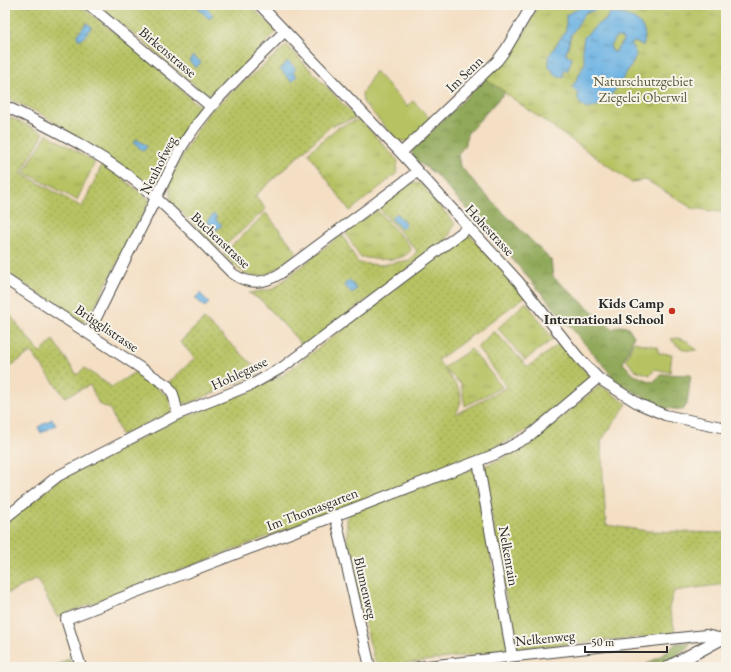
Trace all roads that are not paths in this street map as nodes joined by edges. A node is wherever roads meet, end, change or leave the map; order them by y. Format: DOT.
graph roads {
  1 [pos="89,5"];
  2 [pos="260,5"];
  3 [pos="532,5"];
  4 [pos="284,32"];
  5 [pos="5,106"];
  6 [pos="210,106"];
  7 [pos="402,153"];
  8 [pos="417,172"];
  9 [pos="157,198"];
  10 [pos="469,227"];
  11 [pos="5,279"];
  12 [pos="89,332"];
  13 [pos="598,378"];
  14 [pos="178,414"];
  15 [pos="726,428"];
  16 [pos="478,461"];
  17 [pos="335,515"];
  18 [pos="6,516"];
  19 [pos="724,637"];
  20 [pos="512,656"];
  21 [pos="81,667"];
  22 [pos="370,667"];
  23 [pos="418,667"];
  24 [pos="669,667"];
  1 -- 6 [label="street, Birkenstrasse"];
  2 -- 4 [label="street, Hohestrasse"];
  3 -- 7 [label="street, Im Senn"];
  4 -- 6 [label="street, Neuhofweg"];
  4 -- 7 [label="street, Hohestrasse"];
  5 -- 9 [label="street, Buchenstrasse"];
  6 -- 9 [label="street, Neuhofweg"];
  7 -- 8 [label="street, Hohestrasse"];
  8 -- 9 [label="street, Buchenstrasse"];
  8 -- 10 [label="street, Hohestrasse"];
  9 -- 12 [label="street, Neuhofweg"];
  10 -- 13 [label="street, Hohestrasse"];
  10 -- 14 [label="street, Hohlegasse"];
  11 -- 12 [label="street, Brügglistrasse"];
  12 -- 14 [label="street, Brügglistrasse"];
  13 -- 15 [label="street, Hohestrasse"];
  13 -- 16 [label="street, Im Thomasgarten"];
  14 -- 18 [label="street, Hohlegasse"];
  16 -- 17 [label="street, Im Thomasgarten"];
  16 -- 20 [label="street, Nelkenrain"];
  17 -- 21 [label="street, Im Thomasgarten"];
  17 -- 22 [label="street, Blumenweg"];
  19 -- 20 [label="street, Nelkenweg"];
  19 -- 24 [label="street"];
  20 -- 23 [label="street, Nelkenweg"];
}
